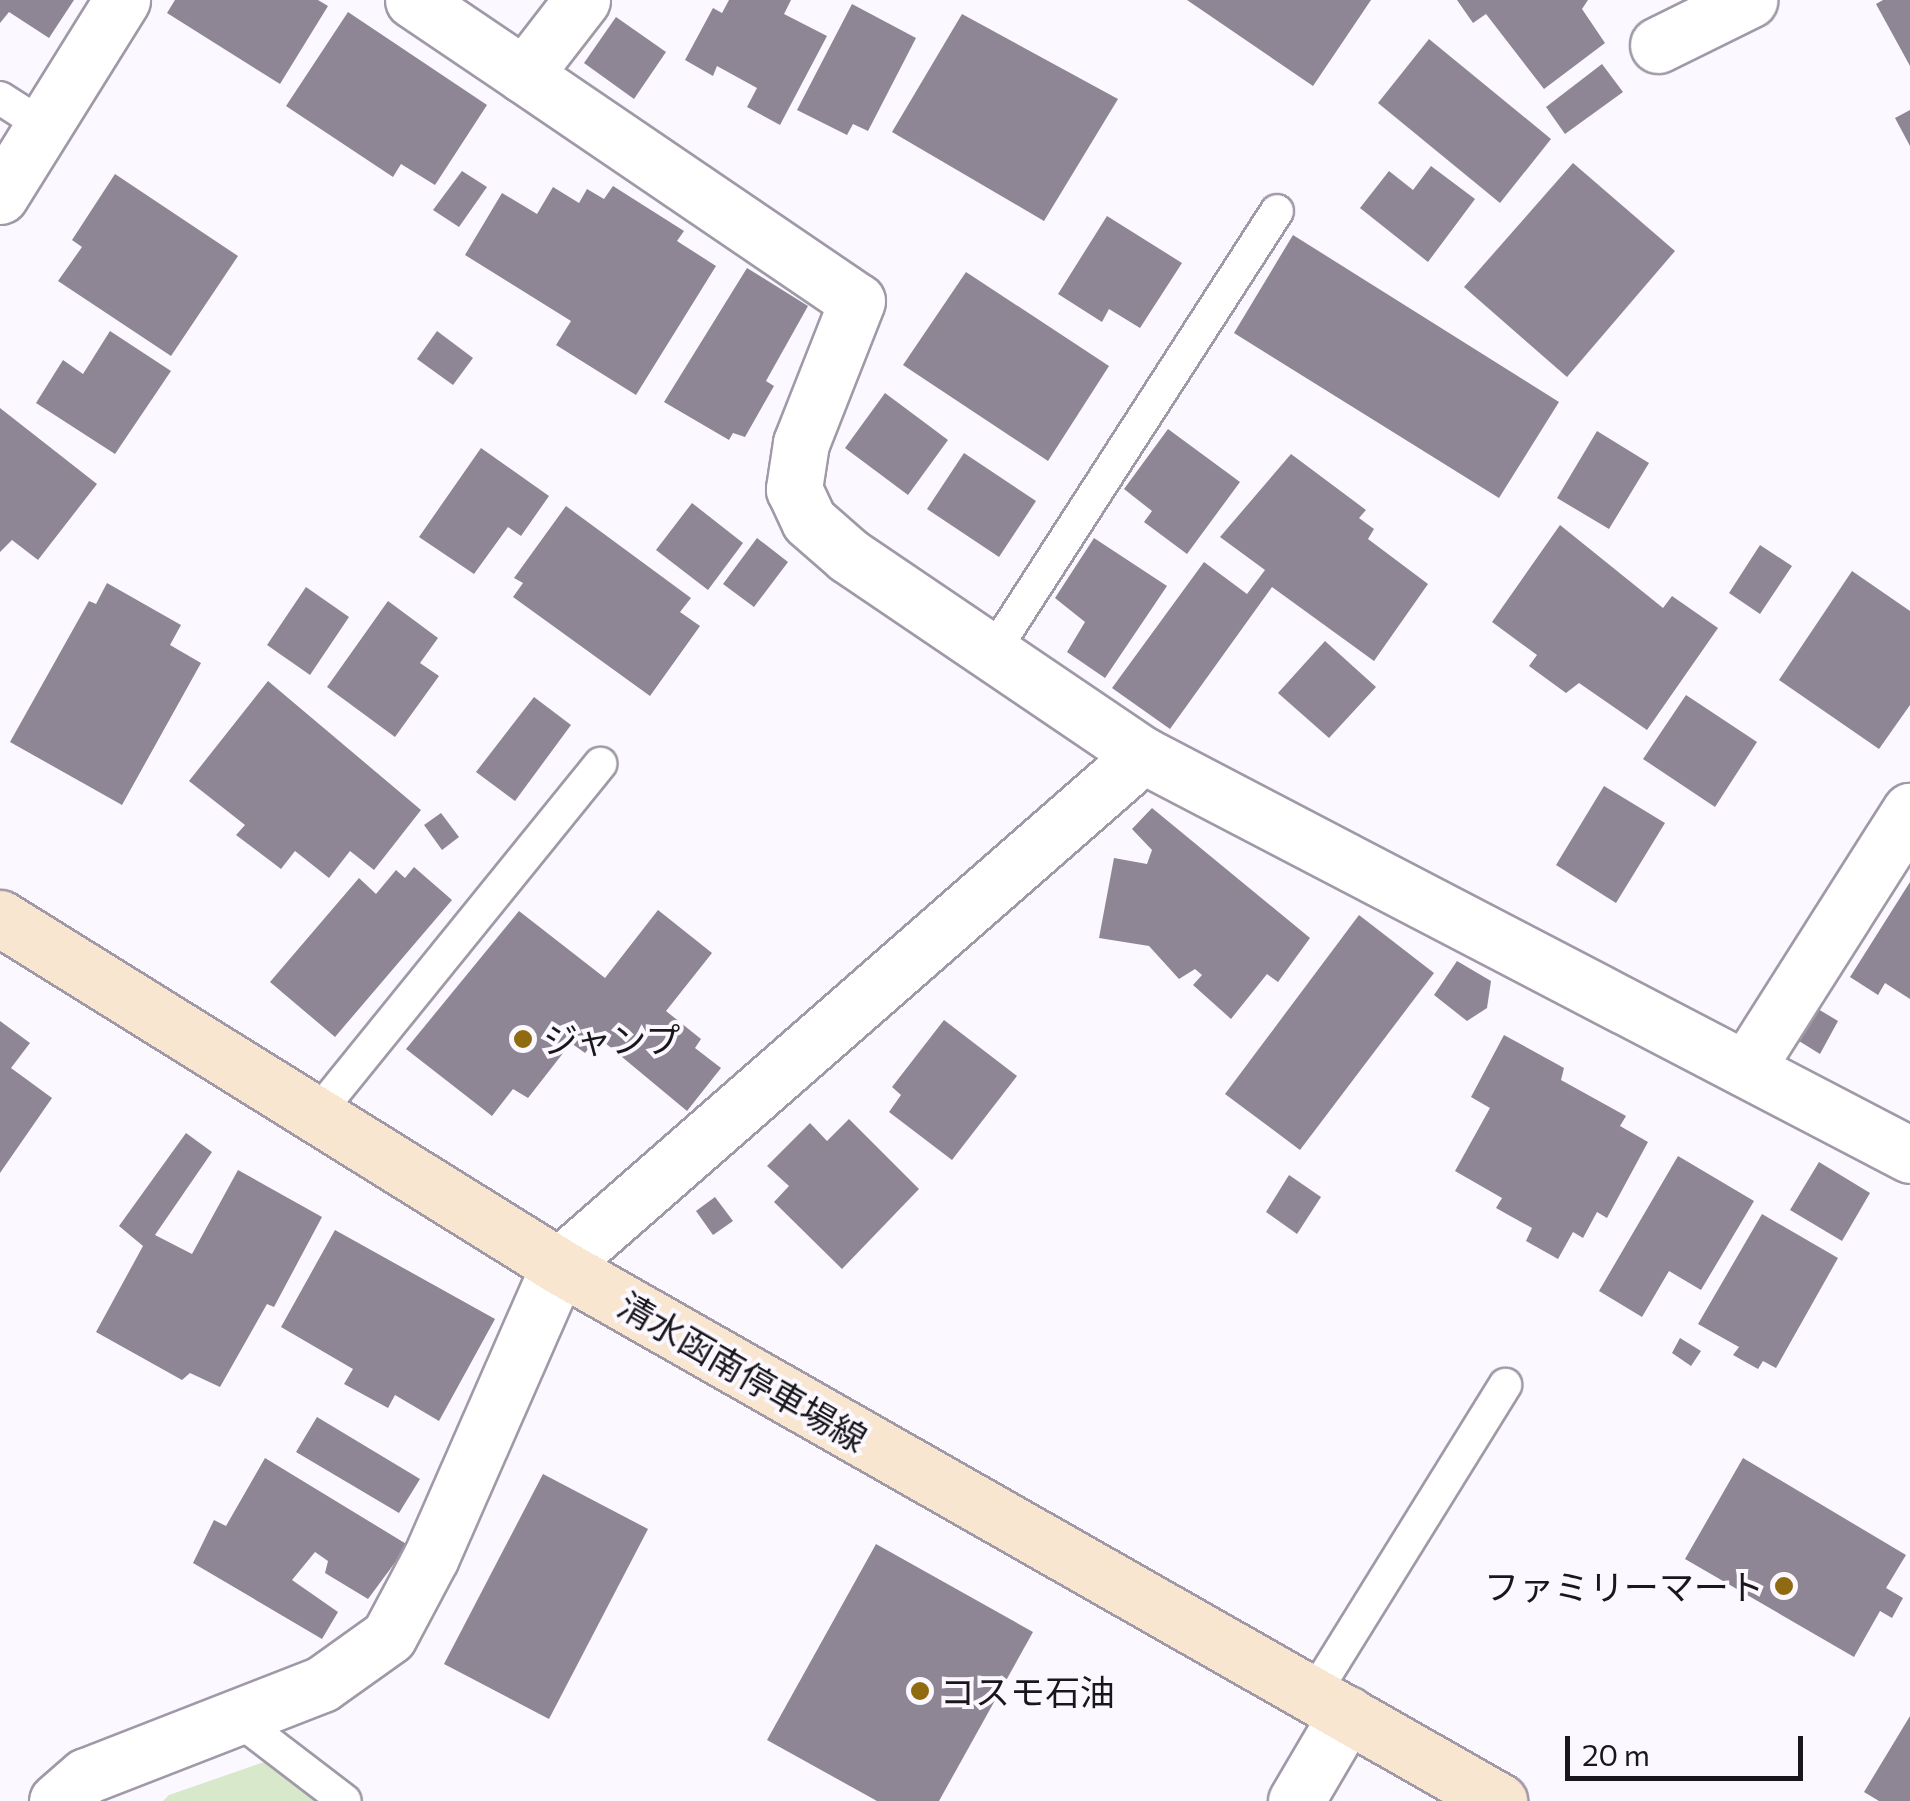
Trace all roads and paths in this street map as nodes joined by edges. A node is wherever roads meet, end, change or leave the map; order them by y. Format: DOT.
graph roads {
  1 [pos="122,0"];
  2 [pos="413,0"];
  3 [pos="582,0"];
  4 [pos="1749,0"];
  5 [pos="1658,45"];
  6 [pos="524,75"];
  7 [pos="22,112"];
  8 [pos="0,196"];
  9 [pos="1277,211"];
  10 [pos="991,655"];
  11 [pos="1143,756"];
  12 [pos="600,764"];
  13 [pos="1910,811"];
  14 [pos="0,918"];
  15 [pos="1746,1069"];
  16 [pos="316,1115"];
  17 [pos="1910,1155"];
  18 [pos="560,1266"];
  19 [pos="1504,1385"];
  20 [pos="1330,1704"];
  21 [pos="239,1720"];
  22 [pos="57,1801"];
  23 [pos="345,1801"];
  24 [pos="1296,1801"];
  25 [pos="1499,1801"];
  1 -- 7 [label="street"];
  2 -- 6 [label="street"];
  3 -- 6 [label="street"];
  4 -- 5 [label="street"];
  6 -- 10 [label="street"];
  7 -- 8 [label="street"];
  9 -- 10 [label="lane"];
  10 -- 11 [label="street"];
  11 -- 15 [label="street"];
  11 -- 18 [label="street"];
  12 -- 16 [label="lane"];
  13 -- 15 [label="street"];
  14 -- 16 [label="main road, 清水函南停車場線"];
  15 -- 17 [label="street"];
  16 -- 18 [label="main road, 清水函南停車場線"];
  18 -- 20 [label="main road, 清水函南停車場線"];
  18 -- 21 [label="street"];
  19 -- 20 [label="lane"];
  20 -- 24 [label="street"];
  20 -- 25 [label="main road, 清水函南停車場線"];
  21 -- 22 [label="street"];
  21 -- 23 [label="lane"];
}
